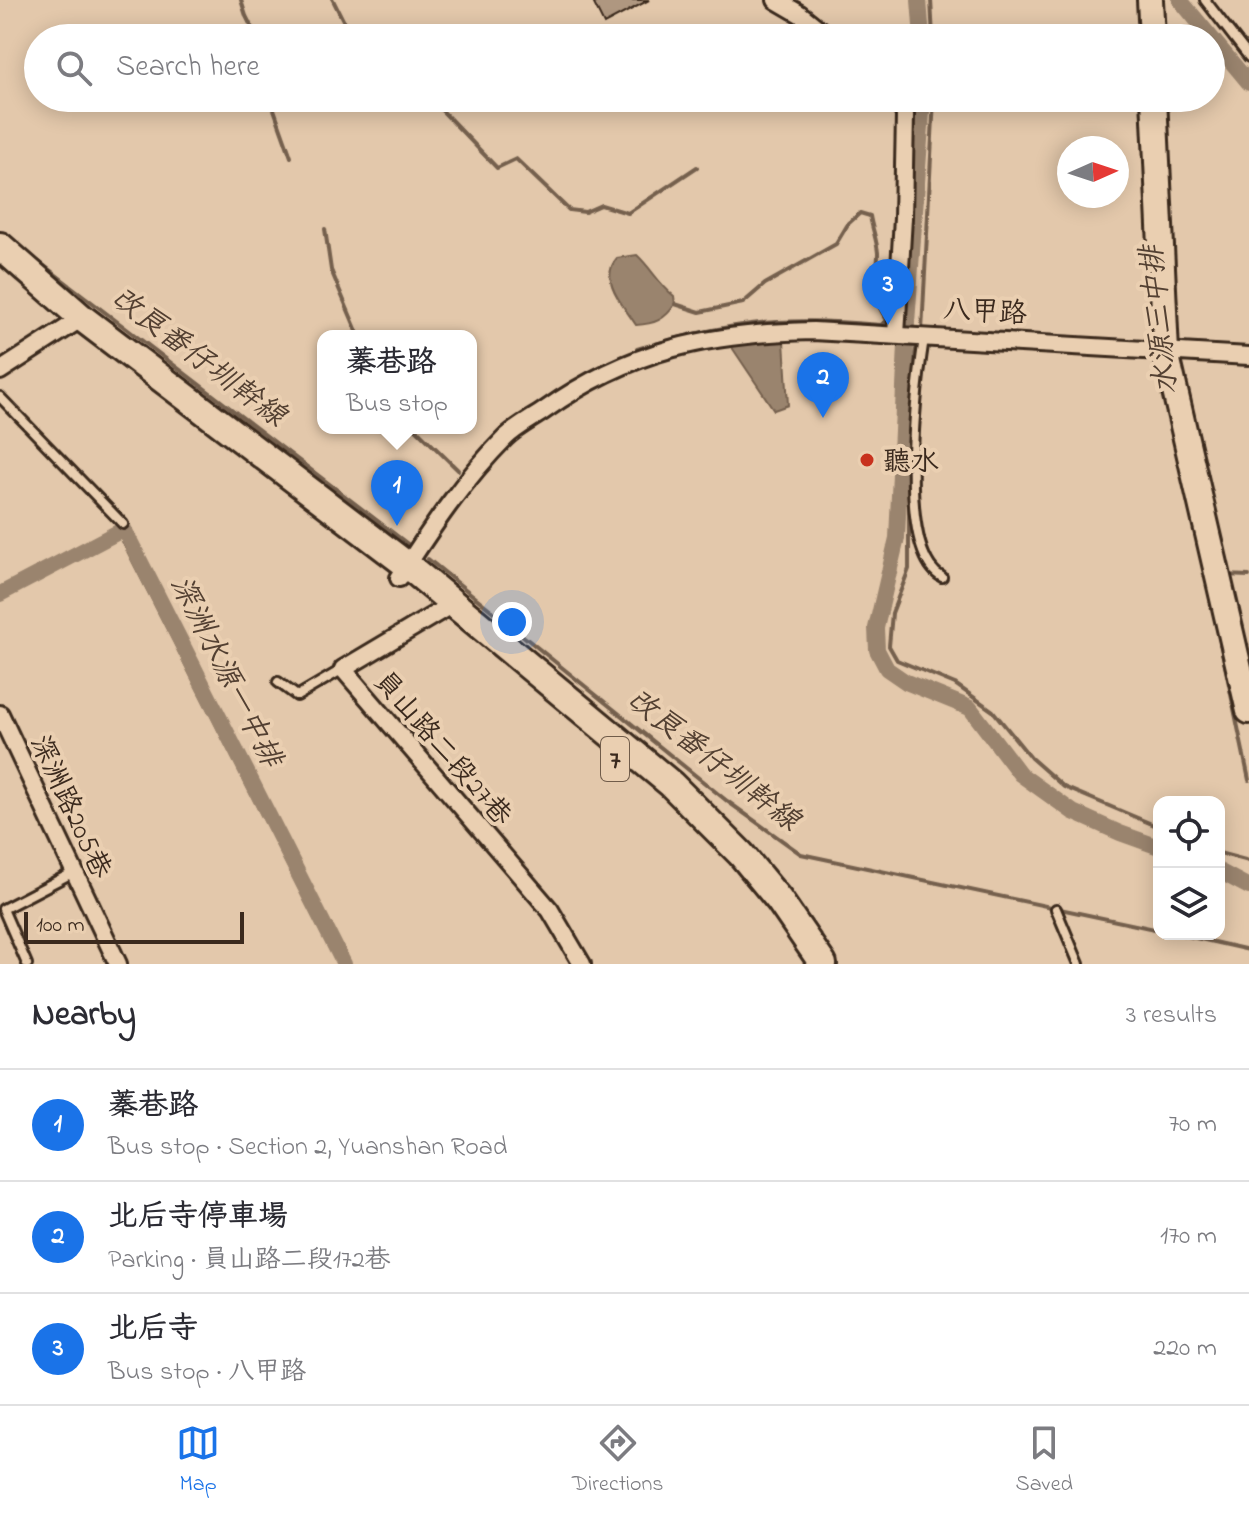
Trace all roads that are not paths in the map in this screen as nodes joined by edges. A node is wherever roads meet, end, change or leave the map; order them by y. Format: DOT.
graph roads {
  1 [pos="776,0"];
  2 [pos="1205,0"];
  3 [pos="812,24"];
  4 [pos="1224,24"];
  5 [pos="1225,26"];
  6 [pos="1249,57"];
  7 [pos="904,112"];
  8 [pos="1155,112"];
  9 [pos="0,246"];
  10 [pos="0,264"];
  11 [pos="76,322"];
  12 [pos="908,336"];
  13 [pos="1166,352"];
  14 [pos="1249,356"];
  15 [pos="0,371"];
  16 [pos="0,397"];
  17 [pos="123,524"];
  18 [pos="403,572"];
  19 [pos="942,577"];
  20 [pos="447,607"];
  21 [pos="343,669"];
  22 [pos="278,682"];
  23 [pos="1249,711"];
  24 [pos="0,714"];
  25 [pos="74,872"];
  26 [pos="1056,909"];
  27 [pos="27,964"];
  28 [pos="118,964"];
  29 [pos="582,964"];
  30 [pos="807,964"];
  31 [pos="823,964"];
  32 [pos="1079,964"];
  1 -- 3 [label="street"];
  2 -- 4 [label="lane"];
  5 -- 6 [label="lane"];
  7 -- 12 [label="street"];
  8 -- 13 [label="street"];
  9 -- 11 [label="main road, 7"];
  10 -- 11 [label="main road, 7"];
  11 -- 15 [label="street"];
  11 -- 18 [label="main road, 7"];
  12 -- 13 [label="street, 八甲路"];
  12 -- 18 [label="street, 八甲路"];
  12 -- 19 [label="lane"];
  13 -- 14 [label="street, 八甲路"];
  13 -- 23 [label="street"];
  16 -- 17 [label="lane"];
  18 -- 20 [label="main road, 7"];
  20 -- 21 [label="street, 員山路二段27巷"];
  20 -- 30 [label="main road, 7"];
  20 -- 31 [label="main road, 7"];
  21 -- 22 [label="lane"];
  21 -- 29 [label="street, 員山路二段27巷"];
  24 -- 25 [label="street, 深洲路205巷"];
  25 -- 27 [label="lane"];
  25 -- 28 [label="street, 深洲路205巷"];
  26 -- 32 [label="lane"];
}
